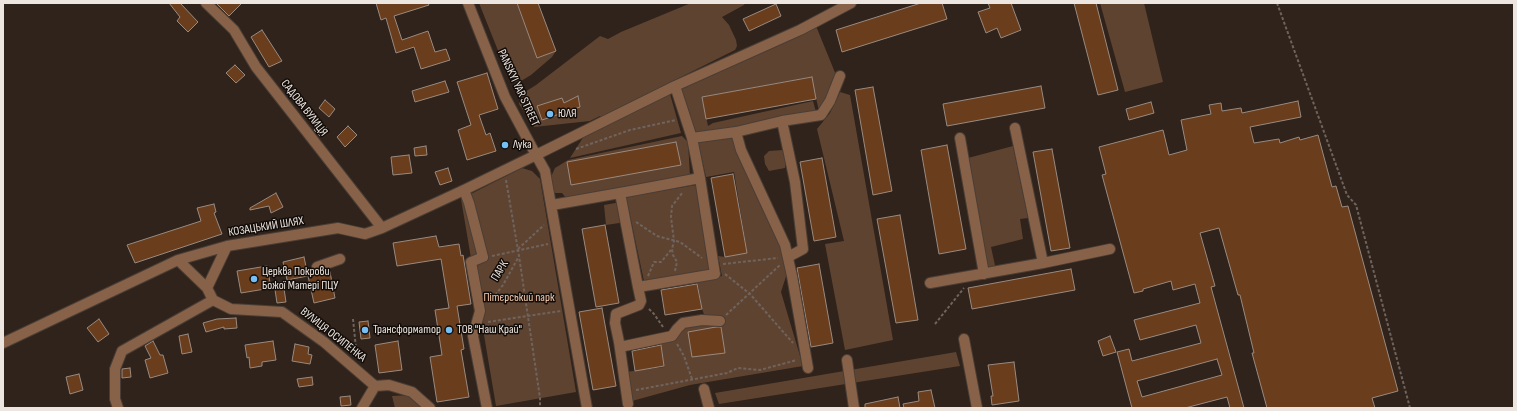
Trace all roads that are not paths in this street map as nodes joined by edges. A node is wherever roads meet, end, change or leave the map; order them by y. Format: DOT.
graph roads {
  1 [pos="206,3"];
  2 [pos="468,3"];
  3 [pos="851,3"];
  4 [pos="840,76"];
  5 [pos="675,86"];
  6 [pos="782,121"];
  7 [pos="1015,128"];
  8 [pos="736,132"];
  9 [pos="692,138"];
  10 [pos="960,138"];
  11 [pos="536,155"];
  12 [pos="700,178"];
  13 [pos="464,190"];
  14 [pos="620,193"];
  15 [pos="552,206"];
  16 [pos="382,228"];
  17 [pos="227,246"];
  18 [pos="1110,249"];
  19 [pos="788,257"];
  20 [pos="340,259"];
  21 [pos="178,260"];
  22 [pos="1043,263"];
  23 [pos="317,266"];
  24 [pos="984,274"];
  25 [pos="930,283"];
  26 [pos="638,287"];
  27 [pos="207,288"];
  28 [pos="213,300"];
  29 [pos="720,321"];
  30 [pos="964,339"];
  31 [pos="3,343"];
  32 [pos="620,347"];
  33 [pos="847,360"];
  34 [pos="808,368"];
  35 [pos="375,386"];
  36 [pos="704,389"];
  37 [pos="628,404"];
  38 [pos="118,408"];
  39 [pos="362,408"];
  40 [pos="430,408"];
  41 [pos="487,408"];
  42 [pos="587,408"];
  43 [pos="709,408"];
  44 [pos="854,408"];
  45 [pos="977,408"];
  1 -- 16 [label="street, САДОВА ВУЛИЦЯ"];
  2 -- 11 [label="street, PANSKYI YAR STREET"];
  3 -- 5 [label="street"];
  4 -- 6 [label="street"];
  5 -- 9 [label="street"];
  5 -- 11 [label="street"];
  6 -- 8 [label="street"];
  6 -- 19 [label="street"];
  7 -- 22 [label="street"];
  8 -- 9 [label="street"];
  8 -- 19 [label="street"];
  9 -- 12 [label="street"];
  10 -- 24 [label="street"];
  11 -- 13 [label="street, КОЗАЦЬКИЙ ШЛЯХ"];
  11 -- 15 [label="street, PANSKYI YAR STREET"];
  12 -- 14 [label="street"];
  12 -- 26 [label="street"];
  13 -- 16 [label="street, КОЗАЦЬКИЙ ШЛЯХ"];
  13 -- 41 [label="street"];
  14 -- 15 [label="street"];
  14 -- 26 [label="street"];
  15 -- 42 [label="street, PANSKYI YAR STREET"];
  16 -- 17 [label="street, КОЗАЦЬКИЙ ШЛЯХ"];
  17 -- 21 [label="street, КОЗАЦЬКИЙ ШЛЯХ"];
  17 -- 27 [label="street"];
  18 -- 22 [label="street"];
  19 -- 34 [label="street"];
  20 -- 23 [label="street"];
  21 -- 27 [label="street"];
  21 -- 31 [label="street, КОЗАЦЬКИЙ ШЛЯХ"];
  22 -- 24 [label="street"];
  24 -- 25 [label="street"];
  26 -- 32 [label="street"];
  27 -- 28 [label="street"];
  28 -- 35 [label="street, ВУЛИЦЯ ОСИПЕНКА"];
  28 -- 38 [label="street"];
  29 -- 32 [label="street"];
  30 -- 45 [label="street"];
  32 -- 37 [label="street"];
  33 -- 44 [label="street"];
  35 -- 39 [label="street"];
  35 -- 40 [label="street"];
  36 -- 43 [label="street"];
}
